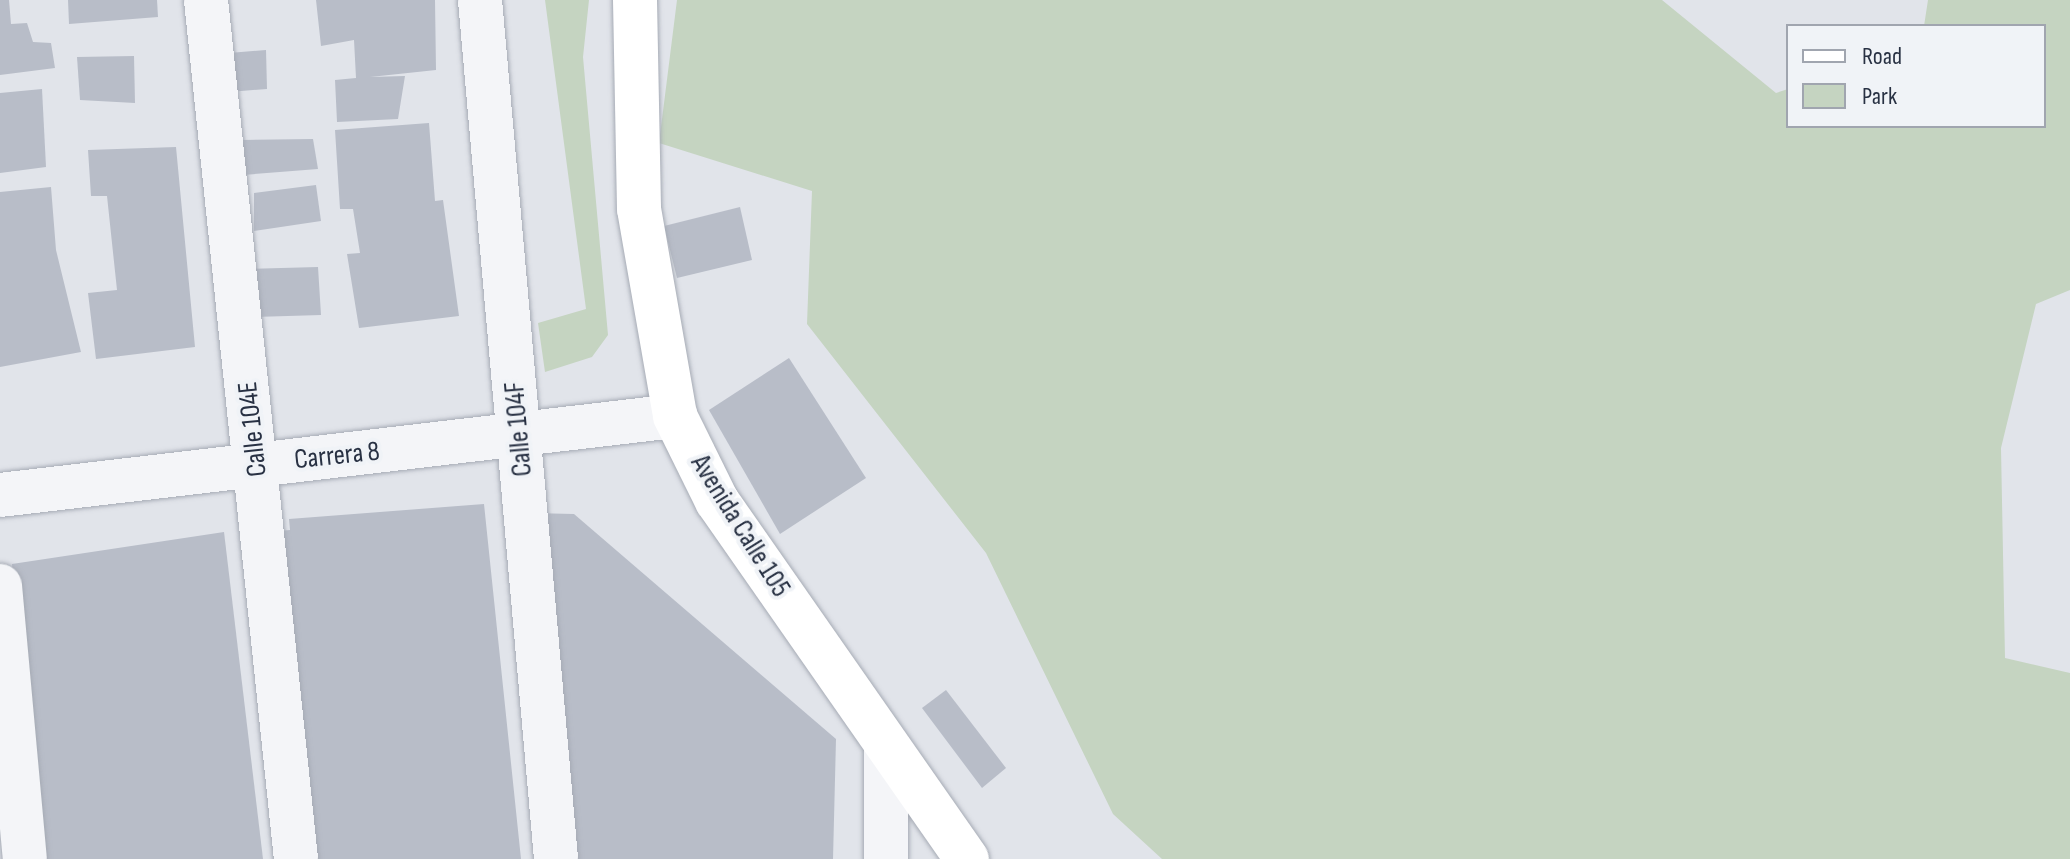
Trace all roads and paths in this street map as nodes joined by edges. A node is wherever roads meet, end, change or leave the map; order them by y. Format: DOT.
graph roads {
  1 [pos="206,0"];
  2 [pos="480,0"];
  3 [pos="635,0"];
  4 [pos="675,416"];
  5 [pos="520,437"];
  6 [pos="257,465"];
  7 [pos="0,495"];
  8 [pos="0,586"];
  9 [pos="886,745"];
  10 [pos="25,859"];
  11 [pos="296,859"];
  12 [pos="556,859"];
  13 [pos="886,859"];
  14 [pos="967,859"];
  1 -- 6 [label="street, Calle 104E"];
  2 -- 5 [label="street, Calle 104F"];
  3 -- 4 [label="main road, Avenida Calle 105"];
  4 -- 5 [label="street, Carrera 8"];
  4 -- 9 [label="main road, Avenida Calle 105"];
  5 -- 6 [label="street, Carrera 8"];
  5 -- 12 [label="street, Calle 104F"];
  6 -- 7 [label="street, Carrera 8"];
  6 -- 11 [label="street, Calle 104E"];
  8 -- 10 [label="street"];
  9 -- 13 [label="street"];
  9 -- 14 [label="main road, Avenida Calle 105"];
}
